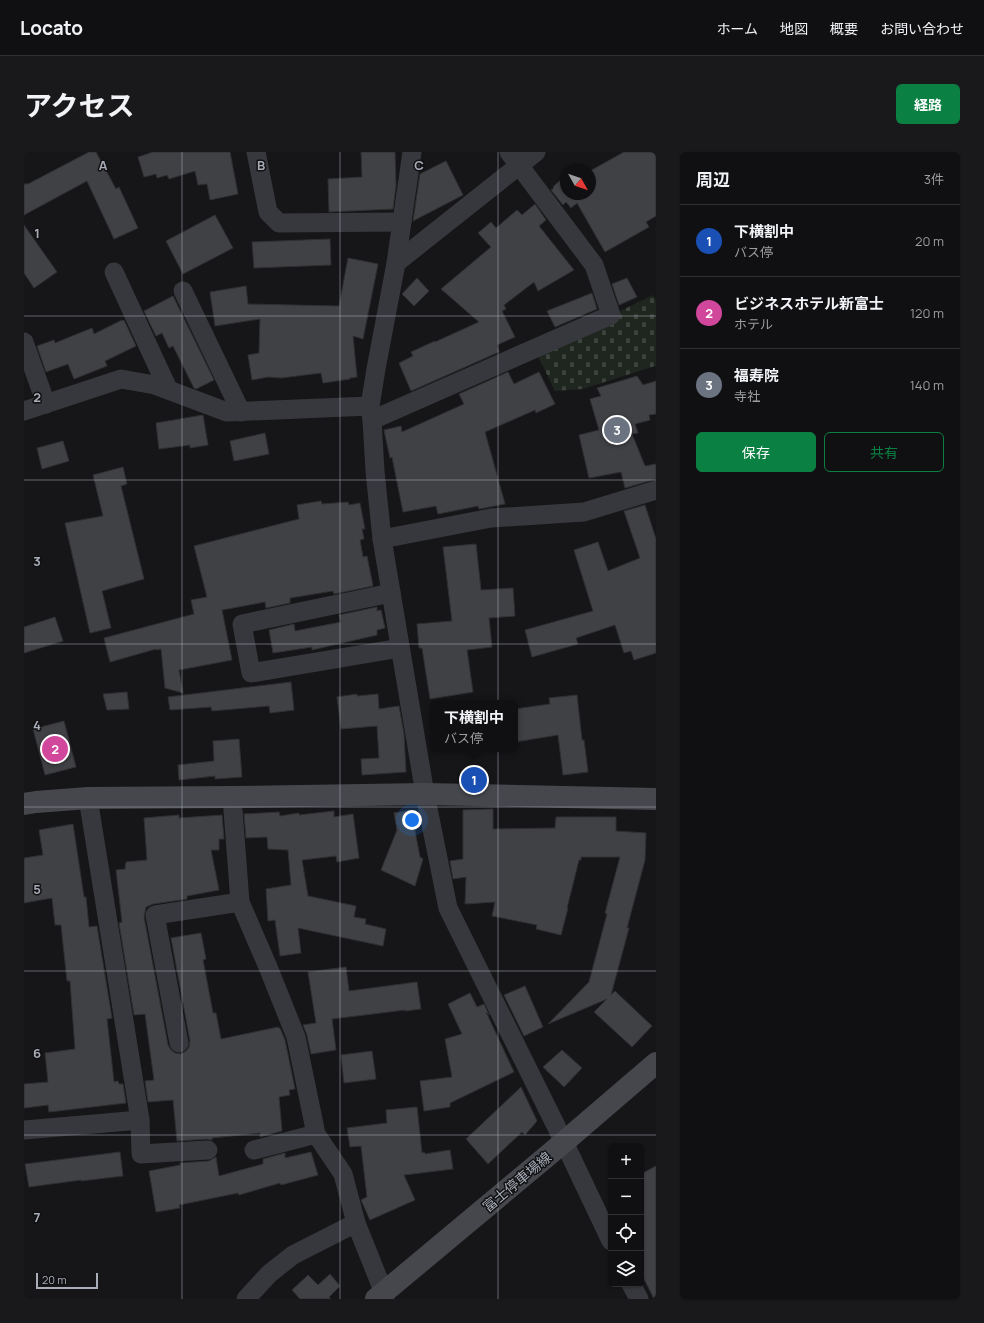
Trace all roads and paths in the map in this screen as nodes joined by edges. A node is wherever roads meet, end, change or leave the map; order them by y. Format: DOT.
graph roads {
  1 [pos="256,152"];
  2 [pos="412,152"];
  3 [pos="536,152"];
  4 [pos="515,158"];
  5 [pos="402,222"];
  6 [pos="396,263"];
  7 [pos="114,272"];
  8 [pos="183,291"];
  9 [pos="24,342"];
  10 [pos="168,389"];
  11 [pos="46,404"];
  12 [pos="24,411"];
  13 [pos="241,412"];
  14 [pos="371,413"];
  15 [pos="656,490"];
  16 [pos="382,539"];
  17 [pos="391,593"];
  18 [pos="400,648"];
  19 [pos="425,794"];
  20 [pos="232,797"];
  21 [pos="88,798"];
  22 [pos="656,799"];
  23 [pos="24,804"];
  24 [pos="240,902"];
  25 [pos="179,1043"];
  26 [pos="656,1062"];
  27 [pos="140,1120"];
  28 [pos="24,1130"];
  29 [pos="316,1134"];
  30 [pos="564,1142"];
  31 [pos="208,1150"];
  32 [pos="254,1150"];
  33 [pos="356,1223"];
  34 [pos="608,1235"];
  35 [pos="632,1287"];
  36 [pos="382,1297"];
  37 [pos="246,1299"];
  38 [pos="638,1299"];
  1 -- 5 [label="street"];
  2 -- 5 [label="street"];
  3 -- 4 [label="street"];
  4 -- 6 [label="street"];
  4 -- 14 [label="street"];
  5 -- 6 [label="street"];
  6 -- 14 [label="street"];
  7 -- 10 [label="street"];
  8 -- 13 [label="street"];
  9 -- 11 [label="street"];
  10 -- 11 [label="street"];
  10 -- 13 [label="street"];
  11 -- 12 [label="street"];
  13 -- 14 [label="street"];
  14 -- 16 [label="street"];
  15 -- 16 [label="street"];
  16 -- 17 [label="street"];
  17 -- 18 [label="street"];
  17 -- 18 [label="street"];
  18 -- 19 [label="street"];
  19 -- 20 [label="street"];
  19 -- 22 [label="street"];
  19 -- 30 [label="street"];
  20 -- 21 [label="street"];
  20 -- 24 [label="street"];
  21 -- 23 [label="street"];
  21 -- 27 [label="street"];
  24 -- 25 [label="street"];
  24 -- 29 [label="street"];
  26 -- 30 [label="street, 富士停車場線"];
  27 -- 28 [label="street"];
  27 -- 31 [label="street"];
  29 -- 32 [label="street"];
  29 -- 33 [label="street"];
  30 -- 34 [label="street"];
  30 -- 36 [label="street, 富士停車場線"];
  33 -- 36 [label="street"];
  33 -- 37 [label="street"];
  35 -- 38 [label="street"];
}
